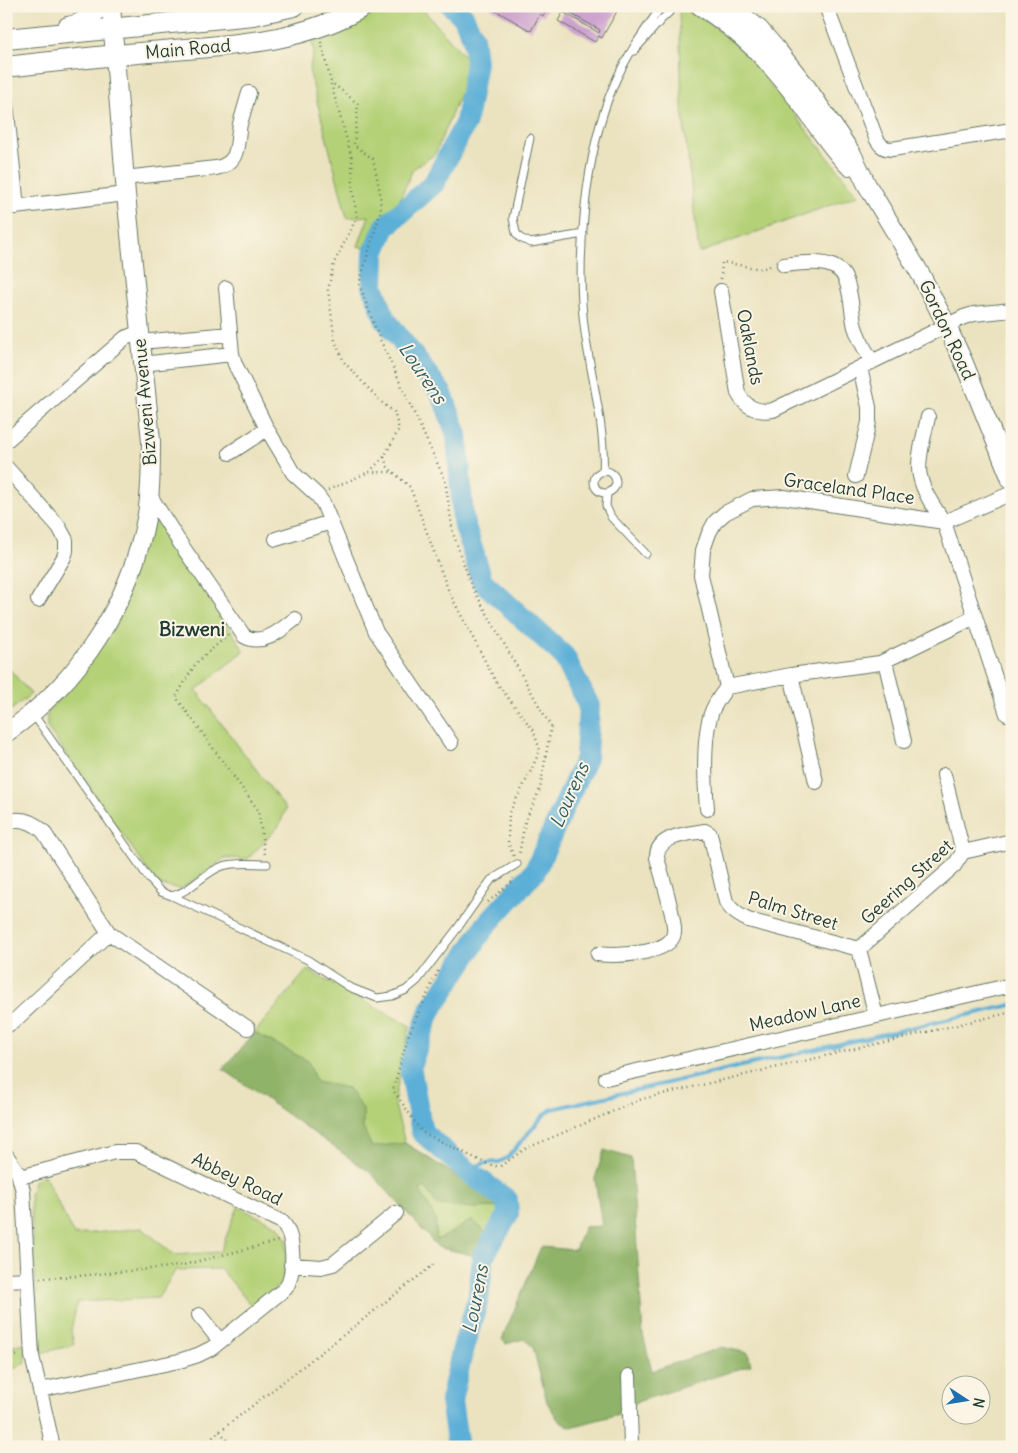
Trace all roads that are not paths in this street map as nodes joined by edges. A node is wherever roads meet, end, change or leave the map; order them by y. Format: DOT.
graph roads {
  1 [pos="99,6"];
  2 [pos="111,6"];
  3 [pos="294,6"];
  4 [pos="364,6"];
  5 [pos="662,6"];
  6 [pos="676,6"];
  7 [pos="700,6"];
  8 [pos="731,6"];
  9 [pos="826,6"];
  10 [pos="112,29"];
  11 [pos="39,35"];
  12 [pos="6,39"];
  13 [pos="632,53"];
  14 [pos="114,55"];
  15 [pos="6,67"];
  16 [pos="249,93"];
  17 [pos="6,103"];
  18 [pos="1012,130"];
  19 [pos="530,138"];
  20 [pos="867,185"];
  21 [pos="125,186"];
  22 [pos="11,207"];
  23 [pos="583,234"];
  24 [pos="784,265"];
  25 [pos="226,288"];
  26 [pos="721,291"];
  27 [pos="1012,310"];
  28 [pos="946,324"];
  29 [pos="230,334"];
  30 [pos="140,337"];
  31 [pos="232,354"];
  32 [pos="142,364"];
  33 [pos="866,365"];
  34 [pos="928,417"];
  35 [pos="267,429"];
  36 [pos="6,441"];
  37 [pos="230,453"];
  38 [pos="6,466"];
  39 [pos="603,472"];
  40 [pos="856,476"];
  41 [pos="1012,482"];
  42 [pos="607,493"];
  43 [pos="1012,493"];
  44 [pos="149,494"];
  45 [pos="331,522"];
  46 [pos="944,522"];
  47 [pos="276,540"];
  48 [pos="646,554"];
  49 [pos="38,600"];
  50 [pos="975,617"];
  51 [pos="295,619"];
  52 [pos="885,661"];
  53 [pos="791,675"];
  54 [pos="727,687"];
  55 [pos="32,714"];
  56 [pos="1007,714"];
  57 [pos="6,733"];
  58 [pos="904,741"];
  59 [pos="451,743"];
  60 [pos="944,776"];
  61 [pos="816,782"];
  62 [pos="707,809"];
  63 [pos="6,822"];
  64 [pos="1012,841"];
  65 [pos="963,852"];
  66 [pos="267,864"];
  67 [pos="517,864"];
  68 [pos="172,896"];
  69 [pos="109,933"];
  70 [pos="859,949"];
  71 [pos="598,954"];
  72 [pos="1012,985"];
  73 [pos="876,1016"];
  74 [pos="6,1026"];
  75 [pos="248,1028"];
  76 [pos="606,1078"];
  77 [pos="6,1155"];
  78 [pos="20,1177"];
  79 [pos="396,1213"];
  80 [pos="291,1265"];
  81 [pos="28,1279"];
  82 [pos="6,1280"];
  83 [pos="199,1315"];
  84 [pos="220,1341"];
  85 [pos="629,1376"];
  86 [pos="40,1390"];
  87 [pos="53,1447"];
  88 [pos="631,1447"];
  1 -- 11 [label="main road"];
  2 -- 10 [label="street, Bizweni Avenue"];
  3 -- 10 [label="main road, Main Road"];
  4 -- 14 [label="main road, Main Road"];
  5 -- 13 [label="lane"];
  6 -- 13 [label="lane"];
  7 -- 20 [label="street, Gordon Road"];
  8 -- 20 [label="street, Gordon Road"];
  9 -- 18 [label="street"];
  10 -- 11 [label="main road, Main Road"];
  10 -- 14 [label="street, Bizweni Avenue"];
  11 -- 12 [label="main road, Main Road"];
  13 -- 23 [label="lane"];
  14 -- 15 [label="main road, Main Road"];
  14 -- 21 [label="street, Bizweni Avenue"];
  16 -- 21 [label="street"];
  17 -- 22 [label="street"];
  19 -- 23 [label="lane"];
  20 -- 28 [label="street, Gordon Road"];
  21 -- 22 [label="street"];
  21 -- 30 [label="street, Bizweni Avenue"];
  23 -- 39 [label="lane"];
  24 -- 33 [label="street"];
  25 -- 29 [label="street"];
  26 -- 33 [label="street, Oaklands"];
  27 -- 28 [label="street, Oaklands"];
  28 -- 33 [label="street, Oaklands"];
  28 -- 41 [label="street, Gordon Road"];
  29 -- 30 [label="street"];
  29 -- 31 [label="street"];
  30 -- 32 [label="street, Bizweni Avenue"];
  30 -- 36 [label="street"];
  31 -- 32 [label="street"];
  31 -- 35 [label="street"];
  32 -- 44 [label="street, Bizweni Avenue"];
  33 -- 40 [label="street"];
  34 -- 46 [label="street, Graceland Place"];
  35 -- 37 [label="street"];
  35 -- 45 [label="street"];
  38 -- 49 [label="street"];
  39 -- 42 [label="lane"];
  39 -- 42 [label="lane"];
  42 -- 48 [label="lane"];
  43 -- 46 [label="street"];
  44 -- 51 [label="street"];
  44 -- 55 [label="street, Bizweni Avenue"];
  45 -- 47 [label="street"];
  45 -- 59 [label="street"];
  46 -- 50 [label="street, Graceland Place"];
  46 -- 54 [label="street, Graceland Place"];
  50 -- 52 [label="street"];
  50 -- 56 [label="street, Graceland Place"];
  52 -- 53 [label="street"];
  52 -- 58 [label="street"];
  53 -- 54 [label="street"];
  53 -- 61 [label="street"];
  54 -- 62 [label="street"];
  55 -- 57 [label="street, Bizweni Avenue"];
  55 -- 68 [label="lane"];
  60 -- 65 [label="street"];
  63 -- 69 [label="street"];
  64 -- 65 [label="street, Geering Street"];
  65 -- 70 [label="street, Geering Street"];
  66 -- 68 [label="lane"];
  67 -- 68 [label="lane"];
  69 -- 74 [label="street"];
  69 -- 75 [label="street"];
  70 -- 71 [label="street, Palm Street"];
  70 -- 73 [label="street"];
  72 -- 73 [label="street, Meadow Lane"];
  73 -- 76 [label="street, Meadow Lane"];
  77 -- 78 [label="street"];
  78 -- 80 [label="street, Abbey Road"];
  78 -- 81 [label="street"];
  79 -- 80 [label="street"];
  80 -- 84 [label="street"];
  81 -- 82 [label="street"];
  81 -- 86 [label="street"];
  83 -- 84 [label="street"];
  84 -- 86 [label="street"];
  85 -- 88 [label="street"];
  86 -- 87 [label="street"];
}
